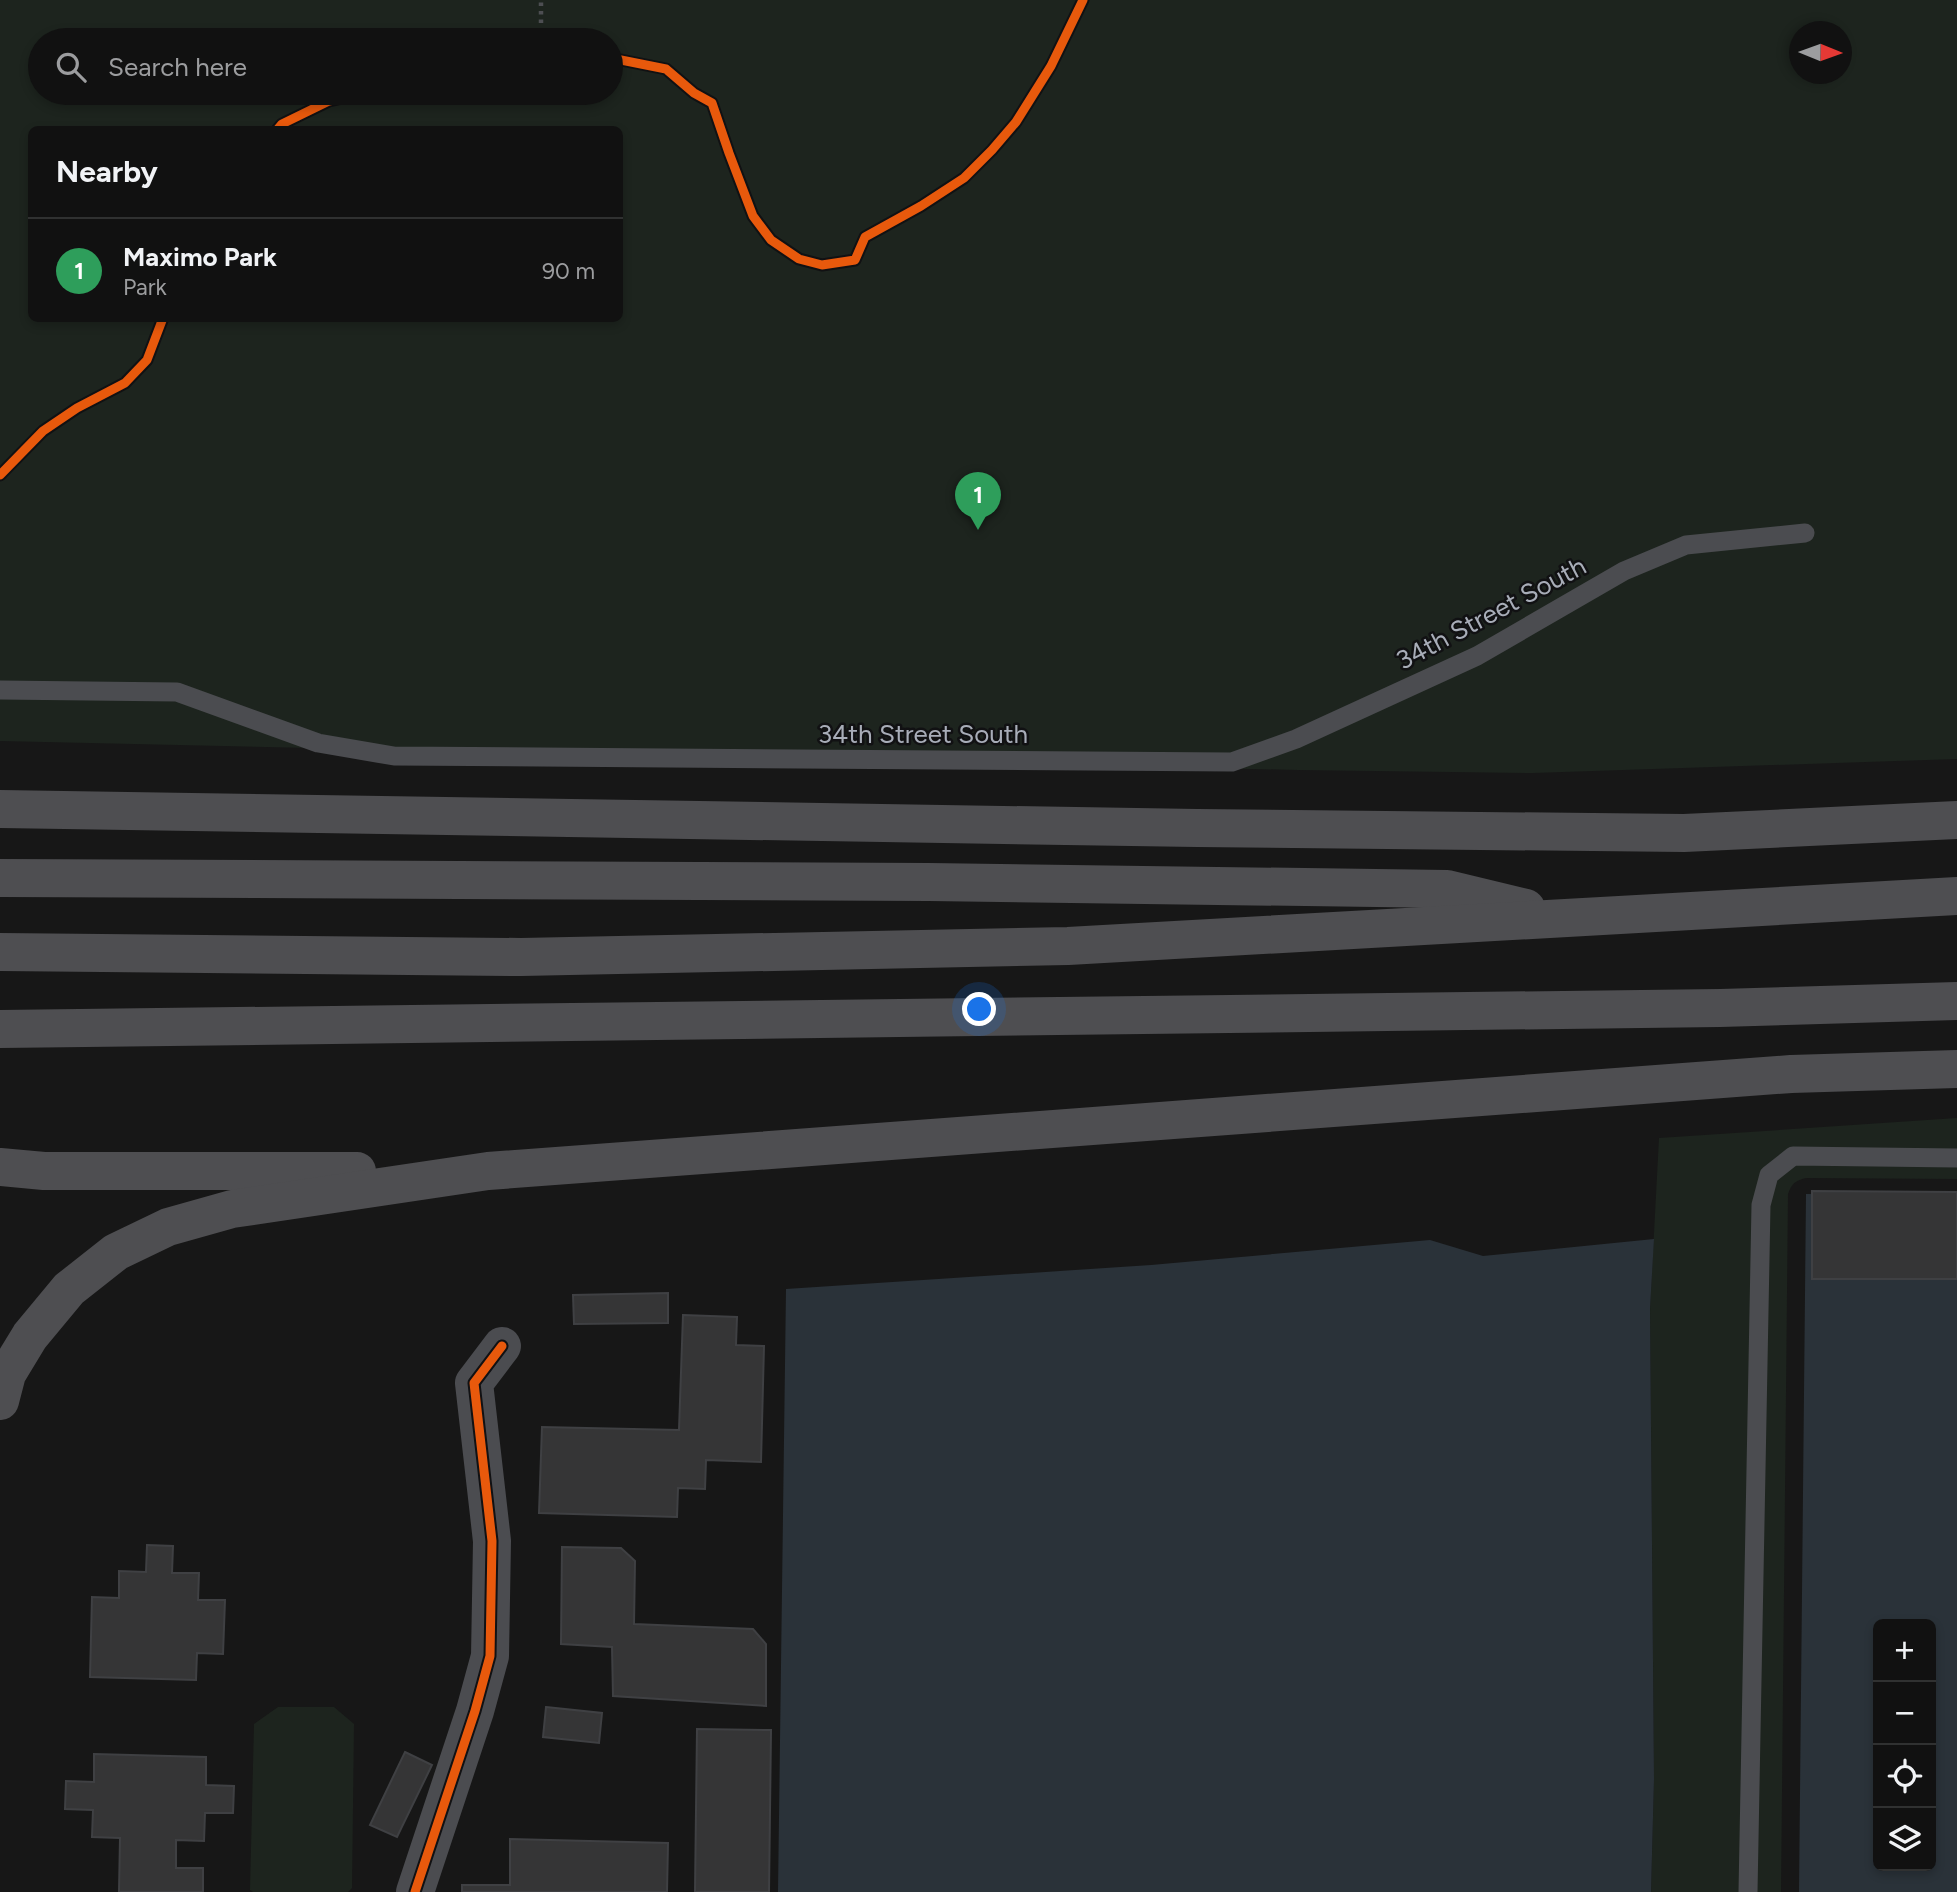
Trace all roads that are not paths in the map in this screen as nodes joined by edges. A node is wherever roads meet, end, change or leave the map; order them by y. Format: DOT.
graph roads {
  1 [pos="1805,533"];
  2 [pos="0,691"];
  3 [pos="0,809"];
  4 [pos="1957,820"];
  5 [pos="0,878"];
  6 [pos="1957,896"];
  7 [pos="1565,918"];
  8 [pos="0,952"];
  9 [pos="1957,1001"];
  10 [pos="0,1029"];
  11 [pos="1957,1069"];
  12 [pos="1957,1158"];
  13 [pos="0,1167"];
  14 [pos="488,1171"];
  15 [pos="502,1346"];
  16 [pos="0,1401"];
  17 [pos="415,1892"];
  18 [pos="1748,1892"];
  1 -- 2 [label="lane, 34th Street South"];
  3 -- 4 [label="highway"];
  5 -- 7 [label="highway"];
  6 -- 7 [label="highway"];
  7 -- 8 [label="highway"];
  9 -- 10 [label="highway"];
  11 -- 14 [label="highway"];
  12 -- 18 [label="lane"];
  13 -- 14 [label="highway"];
  14 -- 16 [label="highway"];
  15 -- 17 [label="street"];
}
